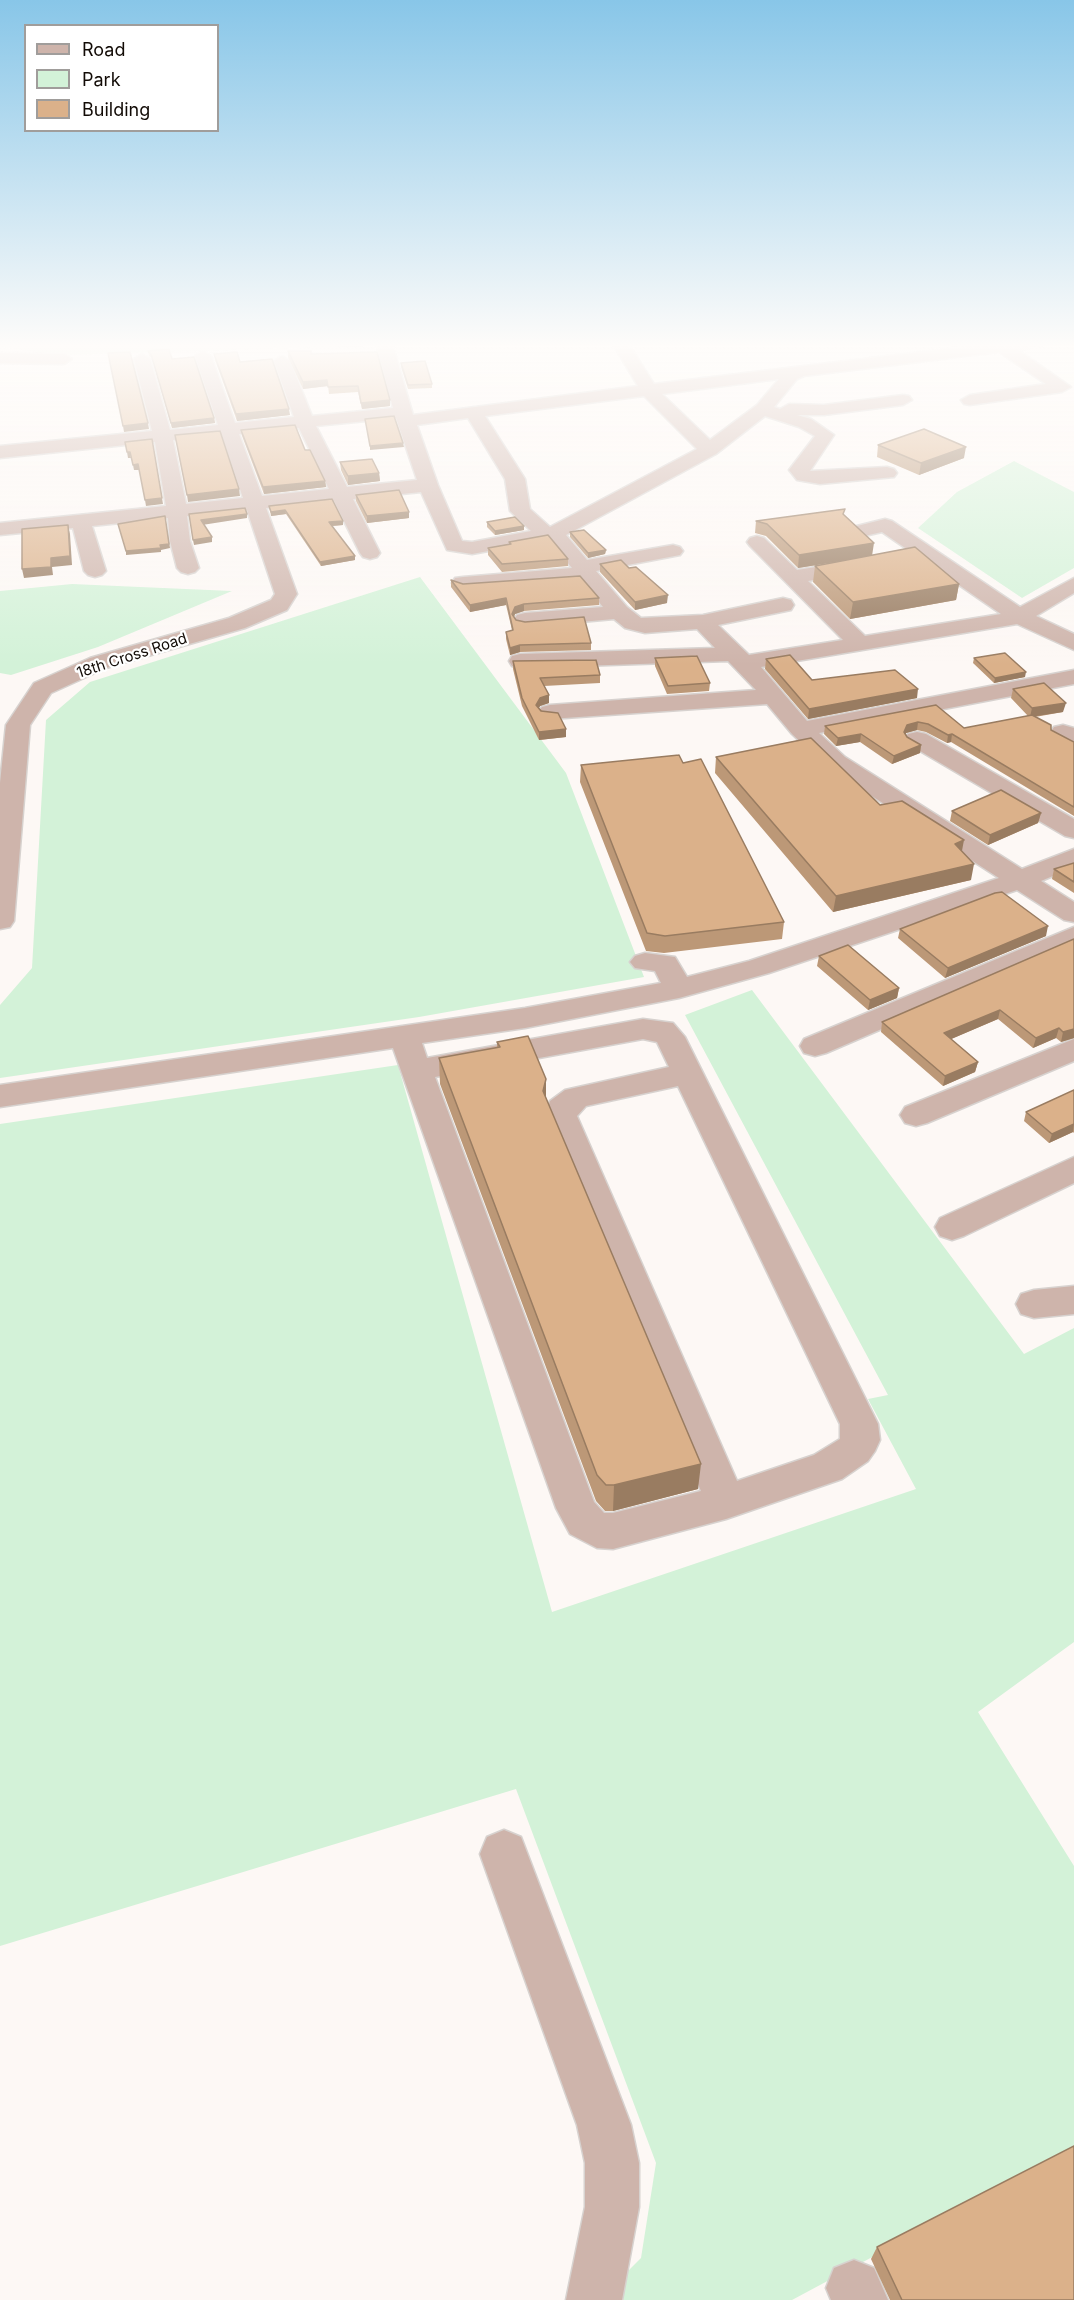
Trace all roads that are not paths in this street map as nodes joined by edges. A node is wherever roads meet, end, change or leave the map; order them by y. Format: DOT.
graph roads {
  1 [pos="19,450"];
  2 [pos="165,450"];
  3 [pos="237,450"];
  4 [pos="319,450"];
  5 [pos="416,450"];
  6 [pos="496,450"];
  7 [pos="709,450"];
  8 [pos="814,450"];
  9 [pos="0,452"];
  10 [pos="886,473"];
  11 [pos="428,485"];
  12 [pos="340,494"];
  13 [pos="252,503"];
  14 [pos="177,511"];
  15 [pos="81,521"];
  16 [pos="0,529"];
  17 [pos="550,534"];
  18 [pos="757,542"];
  19 [pos="673,551"];
  20 [pos="370,553"];
  21 [pos="913,562"];
  22 [pos="188,568"];
  23 [pos="584,570"];
  24 [pos="95,571"];
  25 [pos="944,574"];
  26 [pos="793,577"];
  27 [pos="463,583"];
  28 [pos="1074,584"];
  29 [pos="983,601"];
  30 [pos="783,605"];
  31 [pos="619,612"];
  32 [pos="940,613"];
  33 [pos="1020,617"];
  34 [pos="525,620"];
  35 [pos="703,622"];
  36 [pos="843,627"];
  37 [pos="958,627"];
  38 [pos="1074,643"];
  39 [pos="860,644"];
  40 [pos="739,659"];
  41 [pos="520,661"];
  42 [pos="1074,677"];
  43 [pos="773,696"];
  44 [pos="550,712"];
  45 [pos="801,729"];
  46 [pos="917,739"];
  47 [pos="1074,830"];
  48 [pos="1074,857"];
  49 [pos="1020,880"];
  50 [pos="1074,914"];
  51 [pos="0,921"];
  52 [pos="1074,936"];
  53 [pos="645,962"];
  54 [pos="679,989"];
  55 [pos="414,1035"];
  56 [pos="815,1046"];
  57 [pos="1074,1049"];
  58 [pos="427,1068"];
  59 [pos="688,1074"];
  60 [pos="0,1096"];
  61 [pos="916,1115"];
  62 [pos="1074,1169"];
  63 [pos="952,1227"];
  64 [pos="1074,1300"];
  65 [pos="1034,1304"];
  66 [pos="726,1502"];
  67 [pos="504,1854"];
  68 [pos="594,2300"];
  1 -- 9 [label="street"];
  2 -- 14 [label="street"];
  3 -- 13 [label="street"];
  4 -- 12 [label="street"];
  5 -- 11 [label="street"];
  6 -- 17 [label="street"];
  7 -- 17 [label="street"];
  8 -- 10 [label="street"];
  11 -- 12 [label="street"];
  11 -- 17 [label="street"];
  12 -- 13 [label="street"];
  12 -- 20 [label="street"];
  13 -- 14 [label="street"];
  13 -- 51 [label="street, 18th Cross Road"];
  14 -- 15 [label="street"];
  14 -- 22 [label="street"];
  15 -- 16 [label="street"];
  15 -- 24 [label="street"];
  17 -- 23 [label="street"];
  18 -- 26 [label="street"];
  19 -- 23 [label="street"];
  21 -- 25 [label="street"];
  23 -- 27 [label="street"];
  23 -- 31 [label="street"];
  25 -- 26 [label="street"];
  25 -- 29 [label="street"];
  26 -- 36 [label="street"];
  28 -- 33 [label="street"];
  29 -- 32 [label="street"];
  29 -- 33 [label="street"];
  30 -- 35 [label="street"];
  31 -- 34 [label="street"];
  31 -- 35 [label="street"];
  32 -- 36 [label="street"];
  32 -- 37 [label="street"];
  33 -- 37 [label="street"];
  33 -- 38 [label="street"];
  35 -- 40 [label="street"];
  36 -- 39 [label="street"];
  37 -- 39 [label="street"];
  39 -- 40 [label="street"];
  40 -- 41 [label="street"];
  40 -- 43 [label="street"];
  42 -- 45 [label="street"];
  43 -- 44 [label="street"];
  43 -- 45 [label="street"];
  45 -- 49 [label="street"];
  46 -- 47 [label="street"];
  48 -- 49 [label="street"];
  49 -- 50 [label="street"];
  49 -- 54 [label="street"];
  52 -- 56 [label="street"];
  53 -- 54 [label="street"];
  54 -- 55 [label="street"];
  55 -- 58 [label="street"];
  55 -- 60 [label="street"];
  57 -- 61 [label="street"];
  58 -- 59 [label="street"];
  58 -- 66 [label="street"];
  59 -- 66 [label="street"];
  59 -- 66 [label="street"];
  62 -- 63 [label="street"];
  64 -- 65 [label="street"];
  67 -- 68 [label="street"];
}
